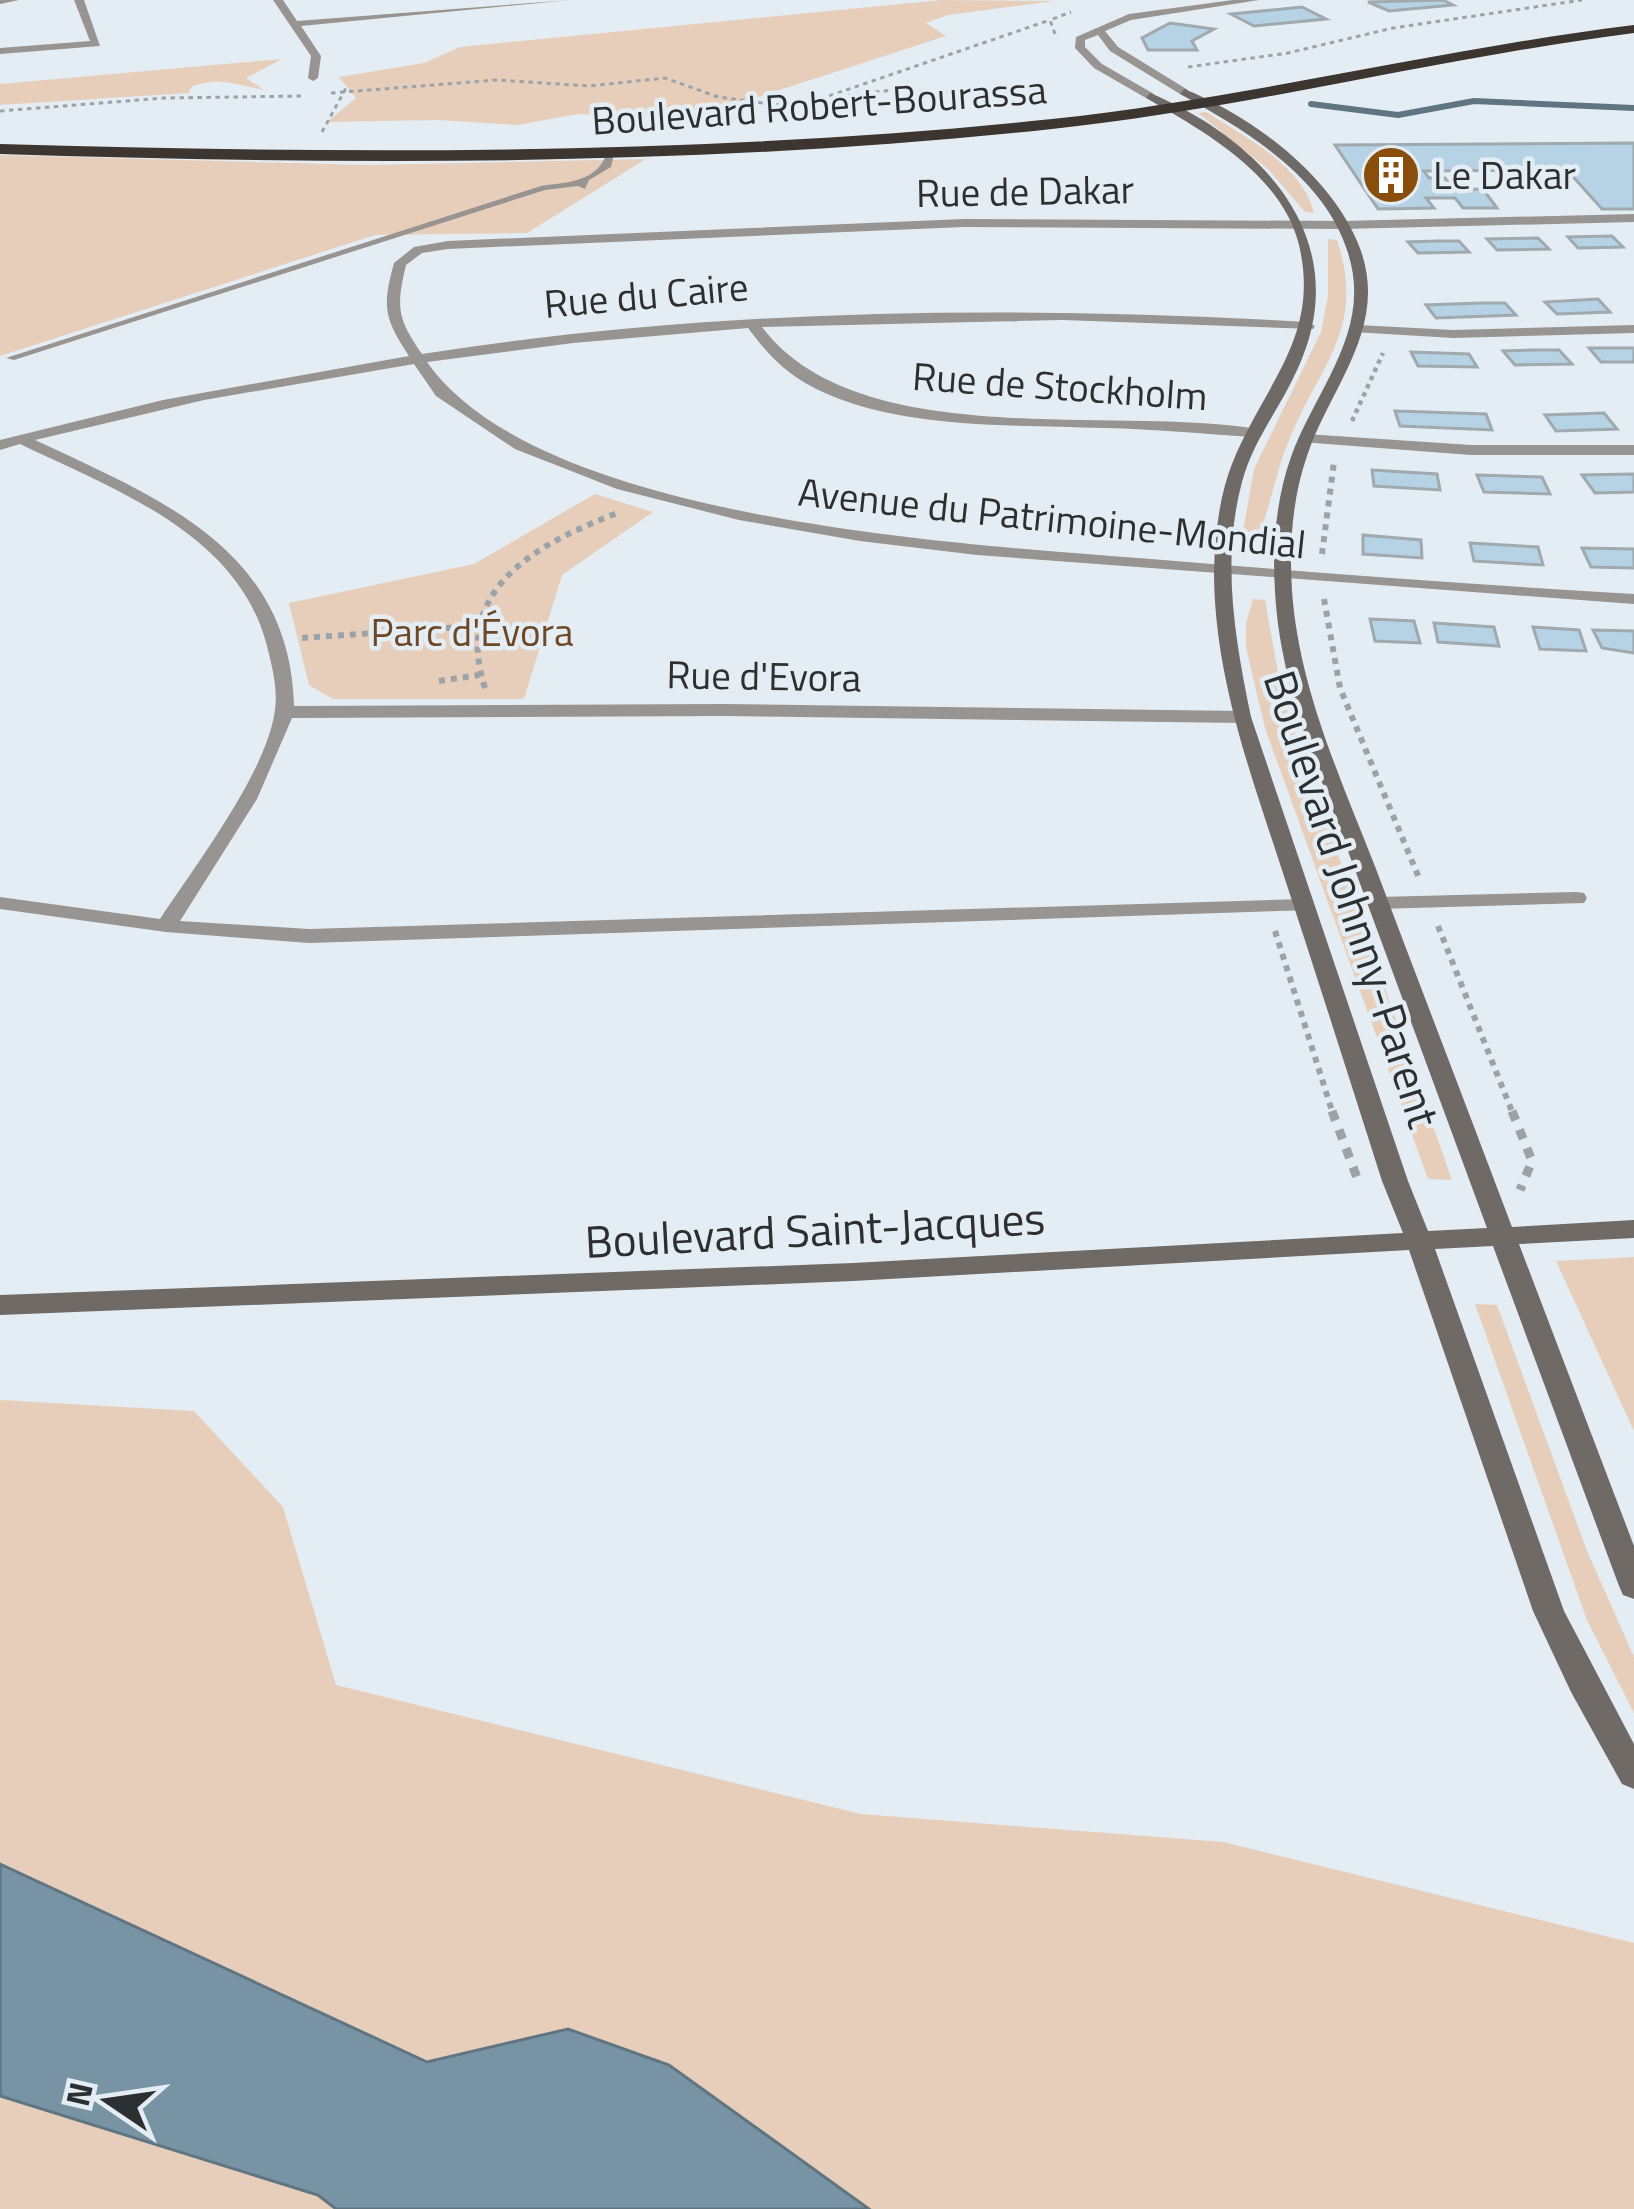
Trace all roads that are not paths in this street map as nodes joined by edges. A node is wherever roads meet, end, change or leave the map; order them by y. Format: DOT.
graph roads {
  1 [pos="14,0"];
  2 [pos="79,0"];
  3 [pos="278,0"];
  4 [pos="566,0"];
  5 [pos="1254,0"];
  6 [pos="0,1"];
  7 [pos="1634,17"];
  8 [pos="294,24"];
  9 [pos="1634,29"];
  10 [pos="1099,30"];
  11 [pos="0,51"];
  12 [pos="313,78"];
  13 [pos="1181,91"];
  14 [pos="1150,96"];
  15 [pos="1206,103"];
  16 [pos="0,134"];
  17 [pos="0,148"];
  18 [pos="610,154"];
  19 [pos="585,183"];
  20 [pos="575,190"];
  21 [pos="1634,218"];
  22 [pos="1302,225"];
  23 [pos="1343,225"];
  24 [pos="418,250"];
  25 [pos="750,321"];
  26 [pos="1308,326"];
  27 [pos="1358,329"];
  28 [pos="1634,329"];
  29 [pos="414,357"];
  30 [pos="11,358"];
  31 [pos="1252,433"];
  32 [pos="21,439"];
  33 [pos="1306,439"];
  34 [pos="0,445"];
  35 [pos="1634,450"];
  36 [pos="1223,571"];
  37 [pos="1279,575"];
  38 [pos="1634,599"];
  39 [pos="285,712"];
  40 [pos="1242,717"];
  41 [pos="1576,898"];
  42 [pos="0,903"];
  43 [pos="1378,903"];
  44 [pos="1304,905"];
  45 [pos="166,926"];
  46 [pos="1634,1228"];
  47 [pos="1502,1236"];
  48 [pos="1420,1243"];
  49 [pos="0,1305"];
  50 [pos="1634,1586"];
  51 [pos="1634,1774"];
  1 -- 6 [label="street"];
  2 -- 11 [label="street"];
  3 -- 8 [label="street"];
  4 -- 8 [label="street"];
  5 -- 10 [label="street"];
  7 -- 13 [label="highway, Boulevard Robert-Bourassa"];
  8 -- 12 [label="street"];
  9 -- 15 [label="highway, Boulevard Robert-Bourassa"];
  10 -- 13 [label="street"];
  10 -- 14 [label="street"];
  13 -- 14 [label="highway, Boulevard Robert-Bourassa"];
  13 -- 15 [label="highway, Boulevard Robert-Bourassa"];
  13 -- 18 [label="highway, Boulevard Robert-Bourassa"];
  13 -- 22 [label="street, Boulevard Johnny-Parent"];
  14 -- 16 [label="highway, Boulevard Robert-Bourassa"];
  15 -- 23 [label="street, Boulevard Johnny-Parent"];
  17 -- 18 [label="highway, Boulevard Robert-Bourassa"];
  18 -- 19 [label="lane"];
  19 -- 20 [label="lane"];
  19 -- 30 [label="lane"];
  21 -- 23 [label="street, Rue de Dakar"];
  22 -- 23 [label="street, Rue de Dakar"];
  22 -- 24 [label="street, Rue de Dakar"];
  22 -- 26 [label="street, Boulevard Johnny-Parent"];
  23 -- 27 [label="street, Boulevard Johnny-Parent"];
  24 -- 29 [label="street, Avenue du Patrimoine-Mondial"];
  25 -- 26 [label="street, Rue du Caire"];
  25 -- 29 [label="street, Rue du Caire"];
  25 -- 31 [label="street, Rue de Stockholm"];
  26 -- 31 [label="street, Boulevard Johnny-Parent"];
  27 -- 28 [label="street"];
  27 -- 33 [label="street, Boulevard Johnny-Parent"];
  29 -- 32 [label="street, Rue du Caire"];
  29 -- 36 [label="street, Avenue du Patrimoine-Mondial"];
  31 -- 36 [label="street, Boulevard Johnny-Parent"];
  32 -- 34 [label="street, Rue du Caire"];
  32 -- 39 [label="street"];
  33 -- 35 [label="street"];
  33 -- 37 [label="street, Boulevard Johnny-Parent"];
  36 -- 37 [label="street, Avenue du Patrimoine-Mondial"];
  36 -- 40 [label="street, Boulevard Johnny-Parent"];
  37 -- 38 [label="street, Avenue du Patrimoine-Mondial"];
  37 -- 43 [label="street, Boulevard Johnny-Parent"];
  39 -- 40 [label="street, Rue d'Evora"];
  39 -- 45 [label="street"];
  40 -- 44 [label="street, Boulevard Johnny-Parent"];
  41 -- 43 [label="street"];
  42 -- 45 [label="street"];
  43 -- 47 [label="street, Boulevard Johnny-Parent"];
  44 -- 45 [label="street"];
  44 -- 48 [label="street, Boulevard Johnny-Parent"];
  46 -- 47 [label="street, Boulevard Saint-Jacques"];
  47 -- 48 [label="street, Boulevard Saint-Jacques"];
  47 -- 50 [label="street, Boulevard Johnny-Parent"];
  48 -- 49 [label="street, Boulevard Saint-Jacques"];
  48 -- 51 [label="street, Boulevard Johnny-Parent"];
}
